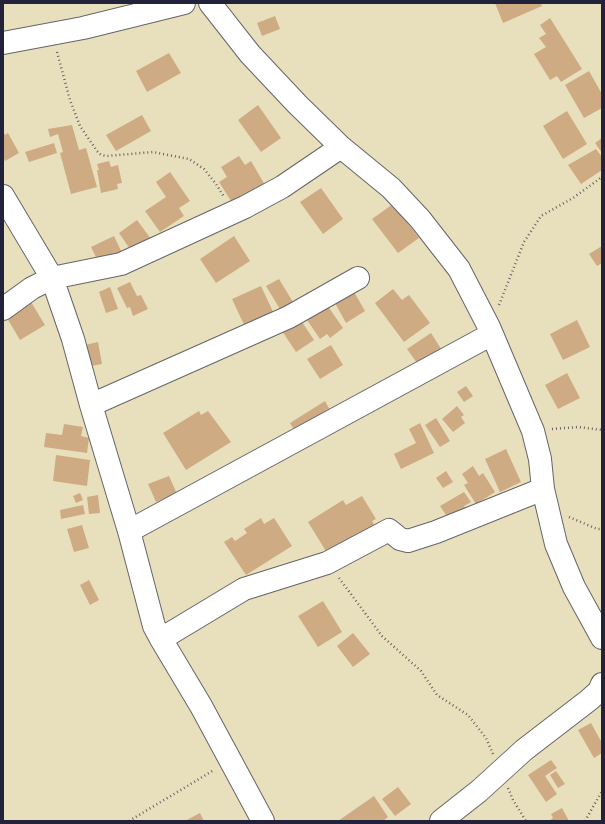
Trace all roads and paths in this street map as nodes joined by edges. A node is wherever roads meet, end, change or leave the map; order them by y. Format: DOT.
graph roads {
  1 [pos="184,3"];
  2 [pos="210,3"];
  3 [pos="55,33"];
  4 [pos="3,43"];
  5 [pos="341,147"];
  6 [pos="602,177"];
  7 [pos="3,196"];
  8 [pos="233,213"];
  9 [pos="52,278"];
  10 [pos="358,278"];
  11 [pos="3,309"];
  12 [pos="490,331"];
  13 [pos="91,405"];
  14 [pos="602,430"];
  15 [pos="534,431"];
  16 [pos="545,497"];
  17 [pos="602,529"];
  18 [pos="129,532"];
  19 [pos="327,562"];
  20 [pos="602,638"];
  21 [pos="161,639"];
  22 [pos="602,684"];
  23 [pos="229,761"];
  24 [pos="501,771"];
  25 [pos="602,791"];
  26 [pos="128,821"];
  27 [pos="263,821"];
  28 [pos="441,821"];
  29 [pos="526,821"];
  30 [pos="585,821"];
  1 -- 3 [label="street"];
  2 -- 5 [label="street"];
  3 -- 4 [label="street"];
  3 -- 8 [label="path"];
  5 -- 8 [label="street"];
  5 -- 12 [label="street"];
  6 -- 12 [label="path"];
  7 -- 9 [label="street"];
  8 -- 9 [label="street"];
  9 -- 11 [label="street"];
  9 -- 13 [label="street"];
  10 -- 13 [label="street"];
  12 -- 15 [label="street"];
  12 -- 18 [label="street"];
  13 -- 18 [label="street"];
  14 -- 15 [label="path"];
  15 -- 16 [label="street"];
  16 -- 17 [label="path"];
  16 -- 19 [label="street"];
  16 -- 20 [label="street"];
  18 -- 21 [label="street"];
  19 -- 21 [label="street"];
  19 -- 24 [label="path"];
  21 -- 23 [label="street"];
  22 -- 24 [label="street"];
  23 -- 26 [label="path"];
  23 -- 27 [label="street"];
  24 -- 28 [label="street"];
  24 -- 29 [label="path"];
  25 -- 30 [label="path"];
}
